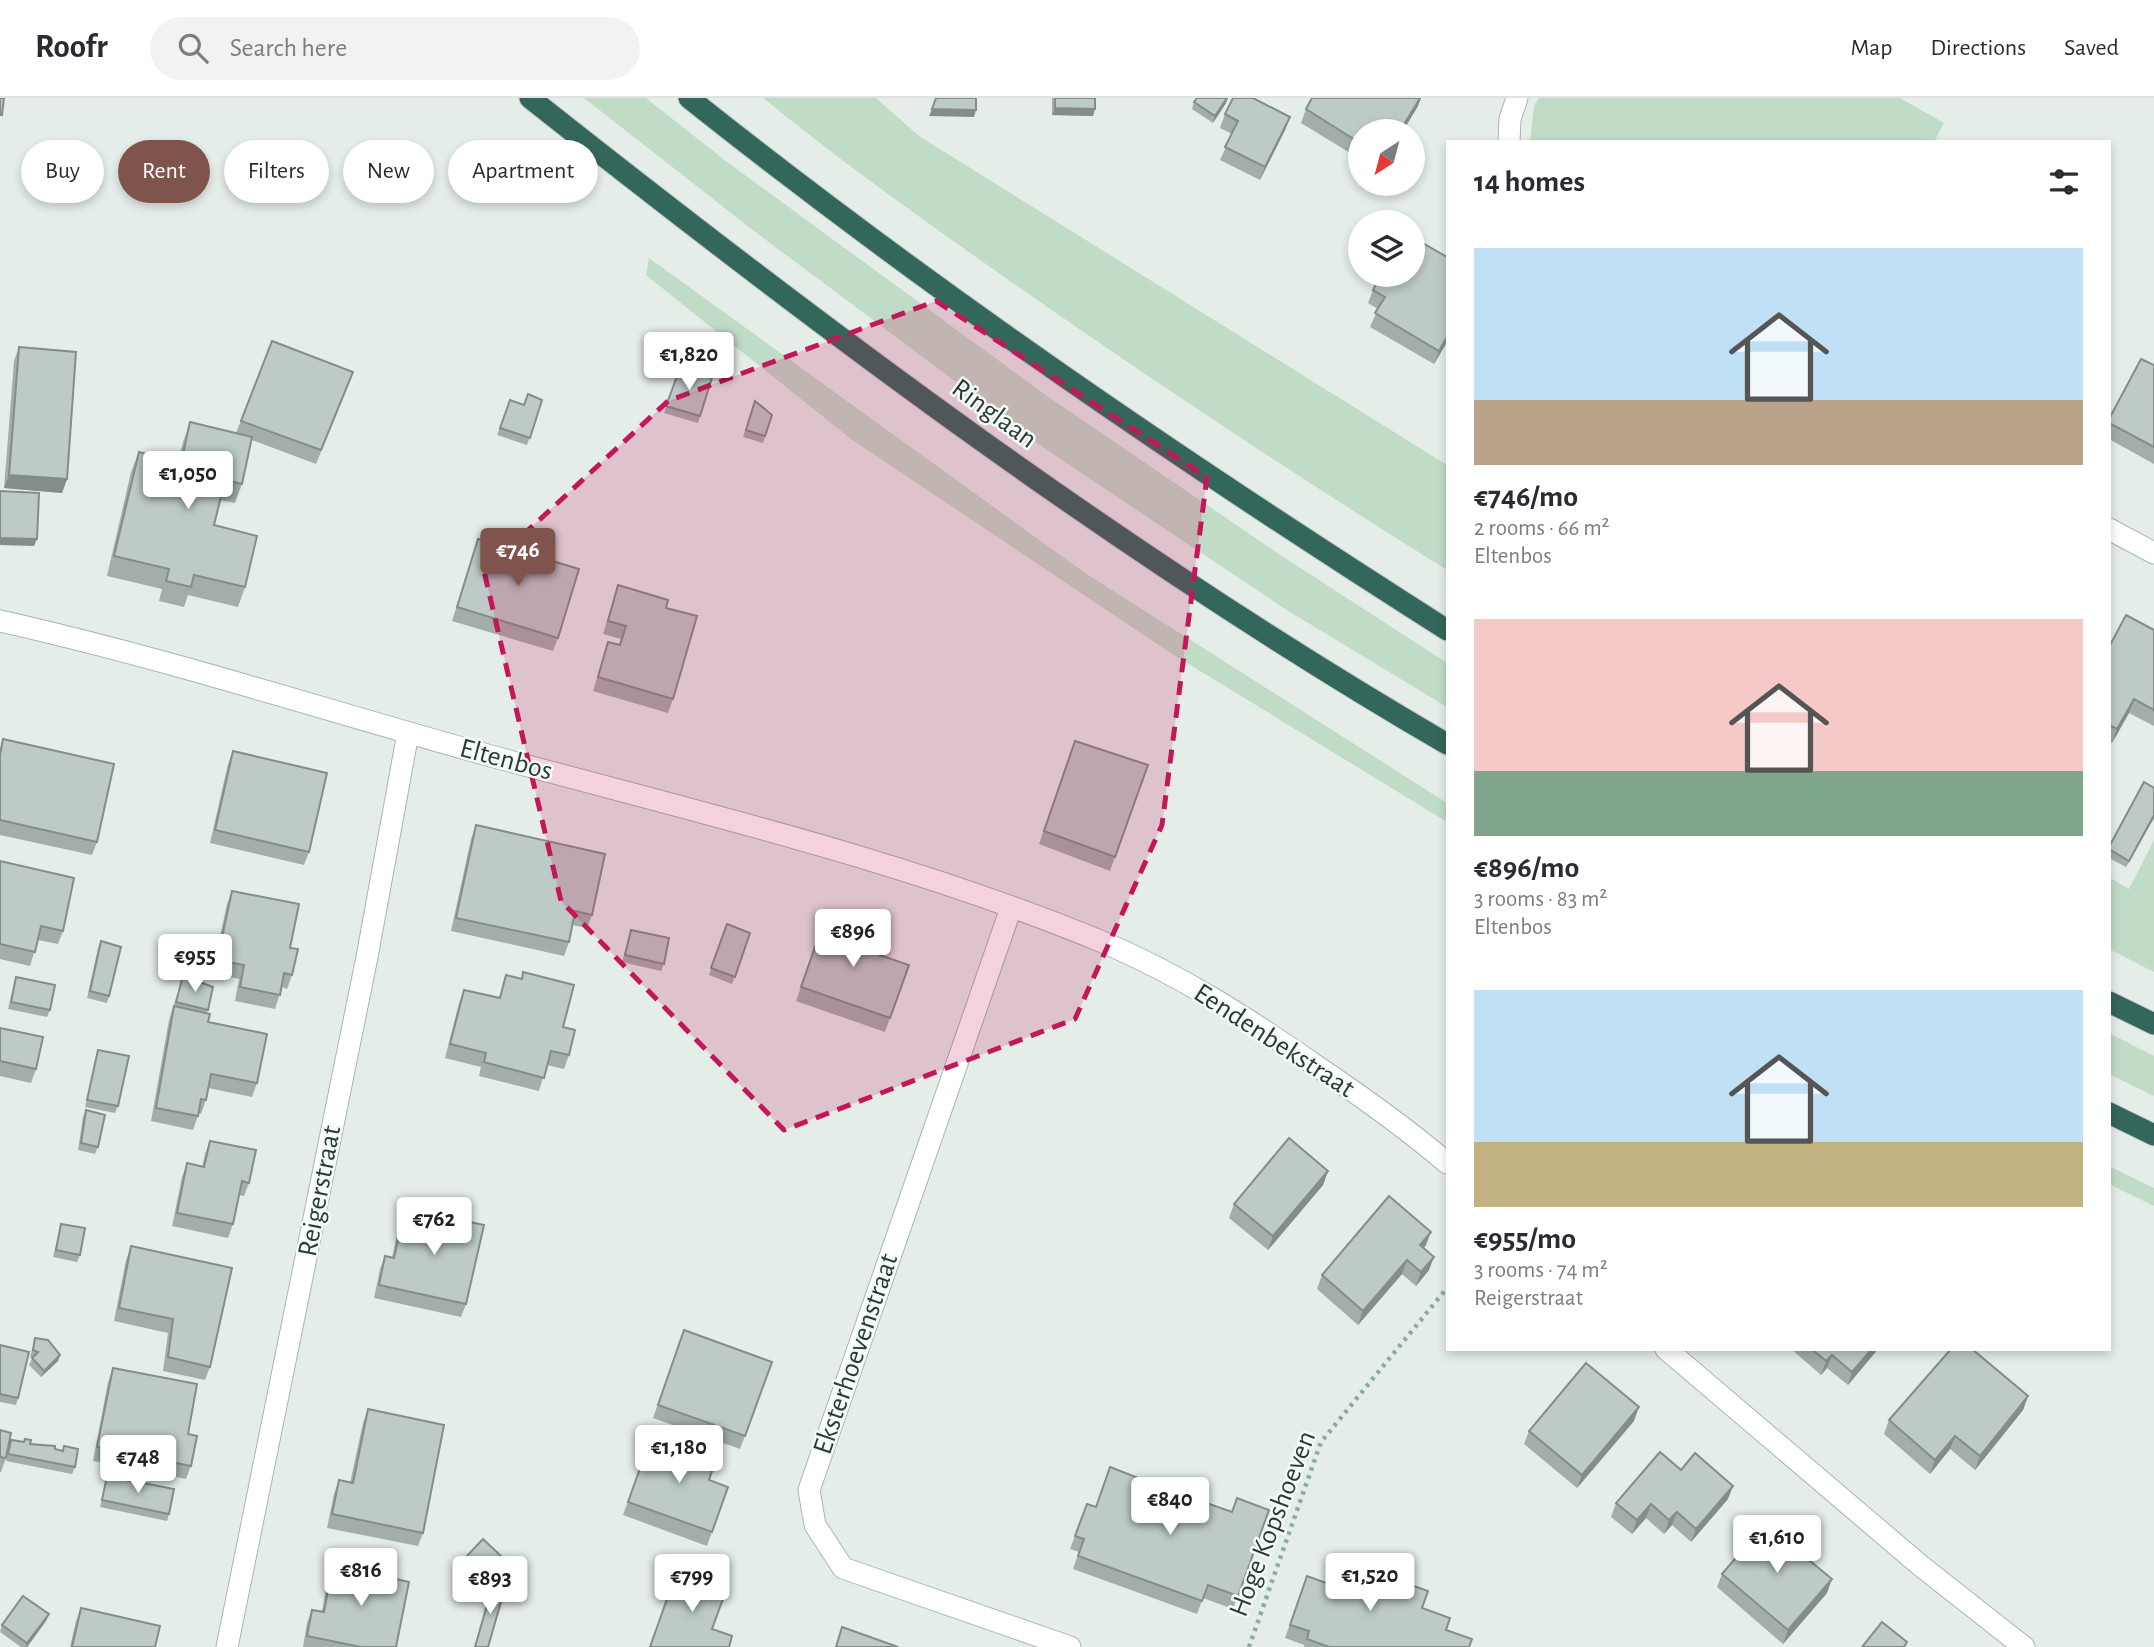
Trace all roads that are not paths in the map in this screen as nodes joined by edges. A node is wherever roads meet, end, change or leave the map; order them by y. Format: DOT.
graph roads {
  1 [pos="530,98"];
  2 [pos="689,98"];
  3 [pos="1517,98"];
  4 [pos="1509,140"];
  5 [pos="2111,530"];
  6 [pos="2154,553"];
  7 [pos="0,621"];
  8 [pos="1446,629"];
  9 [pos="408,733"];
  10 [pos="1446,743"];
  11 [pos="1011,908"];
  12 [pos="2111,1003"];
  13 [pos="2154,1024"];
  14 [pos="2111,1114"];
  15 [pos="2154,1135"];
  16 [pos="1446,1162"];
  17 [pos="1668,1351"];
  18 [pos="227,1647"];
  19 [pos="1070,1647"];
  20 [pos="2024,1647"];
  1 -- 10 [label="highway, Ringlaan"];
  2 -- 8 [label="highway"];
  3 -- 4 [label="street"];
  5 -- 6 [label="street"];
  7 -- 9 [label="street, Eltenbos"];
  9 -- 11 [label="street, Eltenbos"];
  9 -- 18 [label="street, Reigerstraat"];
  11 -- 16 [label="street, Eendenbekstraat"];
  11 -- 19 [label="street, Eksterhoevenstraat"];
  12 -- 13 [label="highway"];
  14 -- 15 [label="highway"];
  17 -- 20 [label="street"];
}
